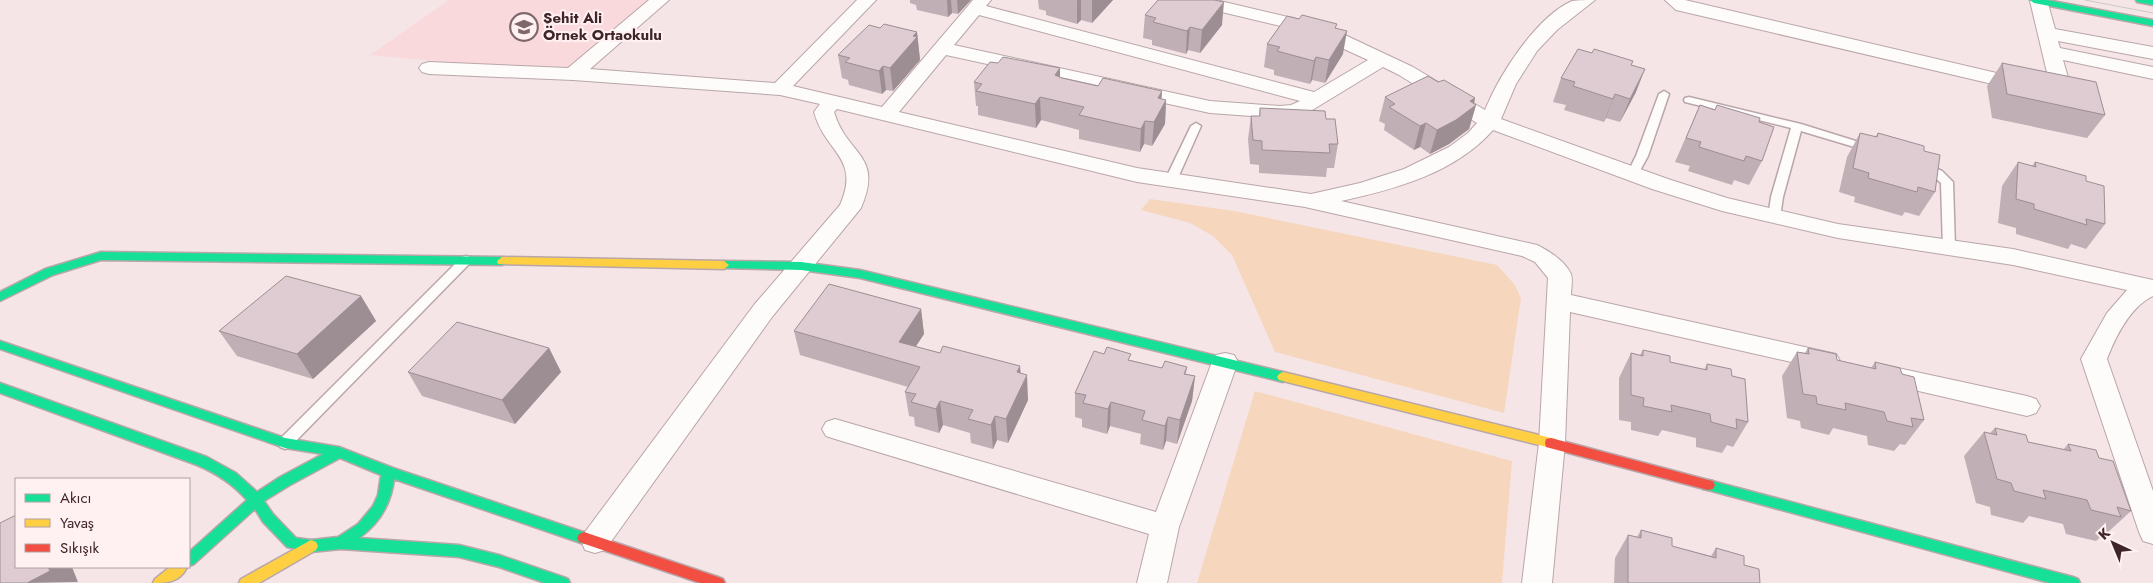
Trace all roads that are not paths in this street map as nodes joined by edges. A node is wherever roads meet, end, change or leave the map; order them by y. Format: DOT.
graph roads {
  1 [pos="660,0"];
  2 [pos="867,0"];
  3 [pos="1194,0"];
  4 [pos="1586,0"];
  5 [pos="1674,0"];
  6 [pos="2037,0"];
  7 [pos="2140,0"];
  8 [pos="2153,2"];
  9 [pos="979,4"];
  10 [pos="2153,23"];
  11 [pos="2047,33"];
  12 [pos="948,41"];
  13 [pos="2052,52"];
  14 [pos="2153,53"];
  15 [pos="1383,59"];
  16 [pos="429,68"];
  17 [pos="1203,69"];
  18 [pos="2153,73"];
  19 [pos="573,74"];
  20 [pos="780,89"];
  21 [pos="1664,94"];
  22 [pos="1316,99"];
  23 [pos="1690,100"];
  24 [pos="832,102"];
  25 [pos="886,115"];
  26 [pos="1489,121"];
  27 [pos="1196,126"];
  28 [pos="1797,126"];
  29 [pos="1882,152"];
  30 [pos="1909,162"];
  31 [pos="1633,174"];
  32 [pos="1171,180"];
  33 [pos="1305,200"];
  34 [pos="1774,217"];
  35 [pos="1949,248"];
  36 [pos="466,260"];
  37 [pos="801,266"];
  38 [pos="2151,288"];
  39 [pos="0,297"];
  40 [pos="1560,301"];
  41 [pos="0,345"];
  42 [pos="1225,362"];
  43 [pos="0,388"];
  44 [pos="2027,406"];
  45 [pos="835,429"];
  46 [pos="285,443"];
  47 [pos="1552,443"];
  48 [pos="339,452"];
  49 [pos="388,472"];
  50 [pos="256,500"];
  51 [pos="1165,527"];
  52 [pos="2153,532"];
  53 [pos="595,541"];
  54 [pos="341,543"];
  55 [pos="311,546"];
  56 [pos="190,557"];
  57 [pos="536,579"];
  58 [pos="246,583"];
  59 [pos="563,583"];
  60 [pos="718,583"];
  61 [pos="1152,583"];
  62 [pos="1537,583"];
  63 [pos="2074,583"];
  1 -- 19 [label="street"];
  2 -- 20 [label="street"];
  3 -- 15 [label="street"];
  4 -- 26 [label="street"];
  5 -- 13 [label="street"];
  6 -- 10 [label="street"];
  6 -- 11 [label="street"];
  7 -- 8 [label="street"];
  9 -- 12 [label="street"];
  9 -- 17 [label="street"];
  11 -- 13 [label="street"];
  11 -- 14 [label="street"];
  12 -- 17 [label="street"];
  12 -- 22 [label="street"];
  12 -- 25 [label="street"];
  13 -- 18 [label="street"];
  15 -- 22 [label="street"];
  15 -- 26 [label="street"];
  16 -- 19 [label="street"];
  17 -- 22 [label="street"];
  19 -- 20 [label="street"];
  20 -- 24 [label="street"];
  21 -- 31 [label="lane"];
  23 -- 28 [label="lane"];
  24 -- 25 [label="street"];
  24 -- 37 [label="street"];
  25 -- 32 [label="street"];
  26 -- 31 [label="street"];
  26 -- 33 [label="street"];
  27 -- 32 [label="lane"];
  28 -- 29 [label="lane"];
  28 -- 34 [label="lane"];
  30 -- 35 [label="lane"];
  31 -- 34 [label="street"];
  32 -- 33 [label="street"];
  33 -- 40 [label="street"];
  34 -- 35 [label="street"];
  35 -- 38 [label="street"];
  36 -- 37 [label="street"];
  36 -- 39 [label="street"];
  36 -- 46 [label="lane"];
  37 -- 42 [label="street"];
  37 -- 53 [label="street"];
  38 -- 52 [label="street"];
  40 -- 44 [label="street"];
  40 -- 47 [label="street"];
  41 -- 46 [label="street"];
  42 -- 47 [label="street"];
  42 -- 51 [label="street"];
  43 -- 50 [label="street"];
  45 -- 51 [label="street"];
  46 -- 48 [label="street"];
  47 -- 62 [label="street"];
  47 -- 63 [label="street"];
  48 -- 49 [label="street"];
  48 -- 50 [label="street"];
  49 -- 53 [label="street"];
  49 -- 54 [label="street"];
  50 -- 55 [label="street"];
  50 -- 56 [label="street"];
  51 -- 61 [label="street"];
  53 -- 60 [label="street"];
  54 -- 55 [label="street"];
  54 -- 57 [label="street"];
  55 -- 58 [label="street"];
  57 -- 59 [label="street"];
}
